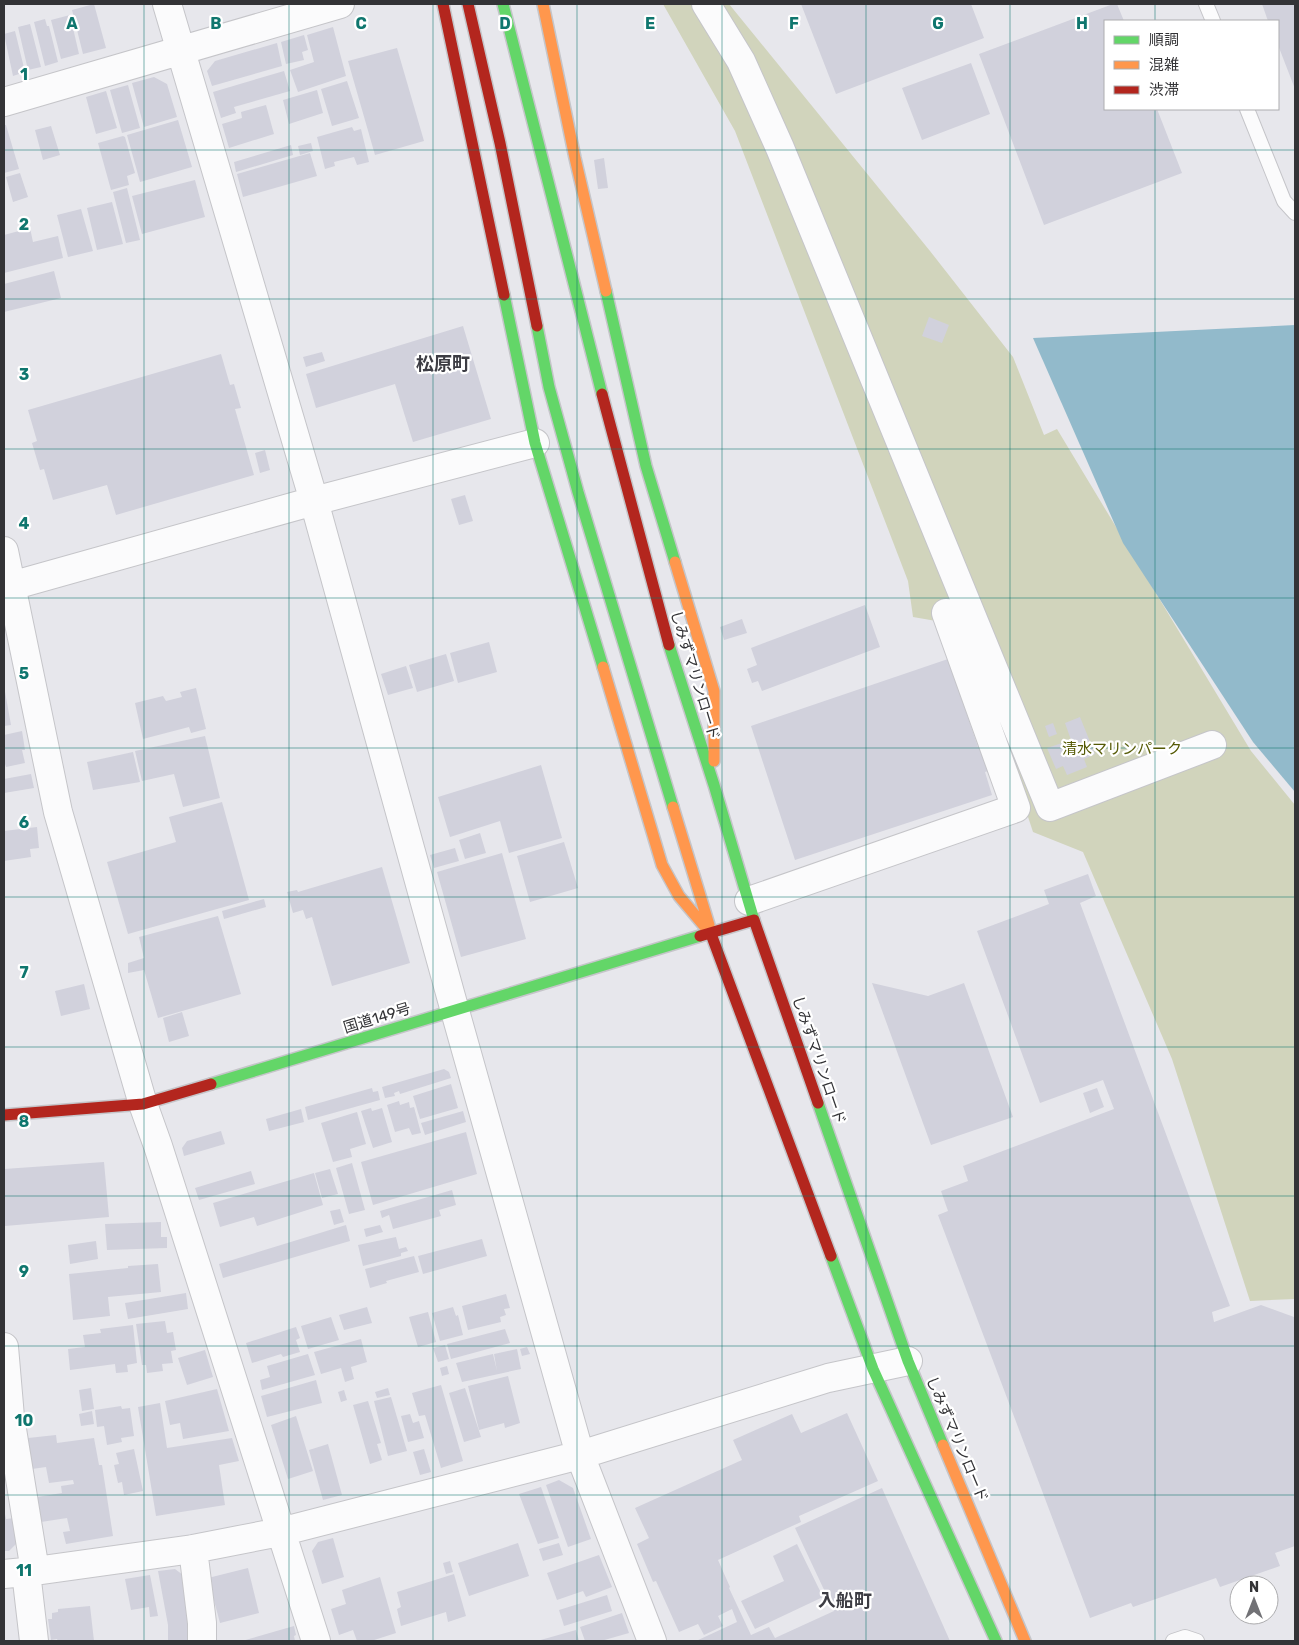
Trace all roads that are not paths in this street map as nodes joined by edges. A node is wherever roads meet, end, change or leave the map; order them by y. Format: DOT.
graph roads {
  1 [pos="168,4"];
  2 [pos="340,4"];
  3 [pos="443,4"];
  4 [pos="468,4"];
  5 [pos="503,4"];
  6 [pos="543,4"];
  7 [pos="706,4"];
  8 [pos="1206,4"];
  9 [pos="1213,20"];
  10 [pos="181,50"];
  11 [pos="4,102"];
  12 [pos="1247,110"];
  13 [pos="1295,213"];
  14 [pos="535,443"];
  15 [pos="314,501"];
  16 [pos="4,551"];
  17 [pos="7,586"];
  18 [pos="946,613"];
  19 [pos="1212,745"];
  20 [pos="714,785"];
  21 [pos="752,910"];
  22 [pos="711,934"];
  23 [pos="455,1011"];
  24 [pos="143,1104"];
  25 [pos="4,1115"];
  26 [pos="4,1347"];
  27 [pos="908,1361"];
  28 [pos="873,1369"];
  29 [pos="7,1417"];
  30 [pos="580,1455"];
  31 [pos="280,1532"];
  32 [pos="193,1549"];
  33 [pos="21,1573"];
  34 [pos="34,1641"];
  35 [pos="202,1641"];
  36 [pos="316,1641"];
  37 [pos="652,1641"];
  38 [pos="996,1641"];
  39 [pos="1025,1641"];
  40 [pos="1173,1641"];
  41 [pos="1197,1641"];
  1 -- 10 [label="street"];
  2 -- 10 [label="street"];
  3 -- 14 [label="main road"];
  4 -- 22 [label="main road"];
  5 -- 20 [label="main road, しみずマリンロード"];
  6 -- 20 [label="main road"];
  7 -- 19 [label="street"];
  8 -- 9 [label="lane"];
  10 -- 11 [label="street"];
  10 -- 15 [label="street"];
  12 -- 13 [label="lane"];
  14 -- 15 [label="street"];
  14 -- 22 [label="main road"];
  15 -- 17 [label="street"];
  15 -- 23 [label="street"];
  16 -- 17 [label="street"];
  17 -- 24 [label="street"];
  18 -- 21 [label="street"];
  20 -- 21 [label="main road, しみずマリンロード"];
  21 -- 22 [label="main road, 国道149号"];
  21 -- 27 [label="main road, しみずマリンロード"];
  22 -- 23 [label="main road, 国道149号"];
  22 -- 28 [label="main road"];
  23 -- 24 [label="main road, 国道149号"];
  23 -- 30 [label="street"];
  24 -- 25 [label="main road, 国道149号"];
  24 -- 31 [label="street"];
  26 -- 29 [label="street"];
  27 -- 28 [label="street"];
  27 -- 39 [label="main road, しみずマリンロード"];
  28 -- 30 [label="street"];
  28 -- 38 [label="main road"];
  29 -- 33 [label="street"];
  30 -- 31 [label="street"];
  30 -- 37 [label="street"];
  31 -- 32 [label="street"];
  31 -- 36 [label="street"];
  32 -- 33 [label="street"];
  32 -- 35 [label="street"];
  33 -- 34 [label="street"];
  40 -- 41 [label="lane"];
}
